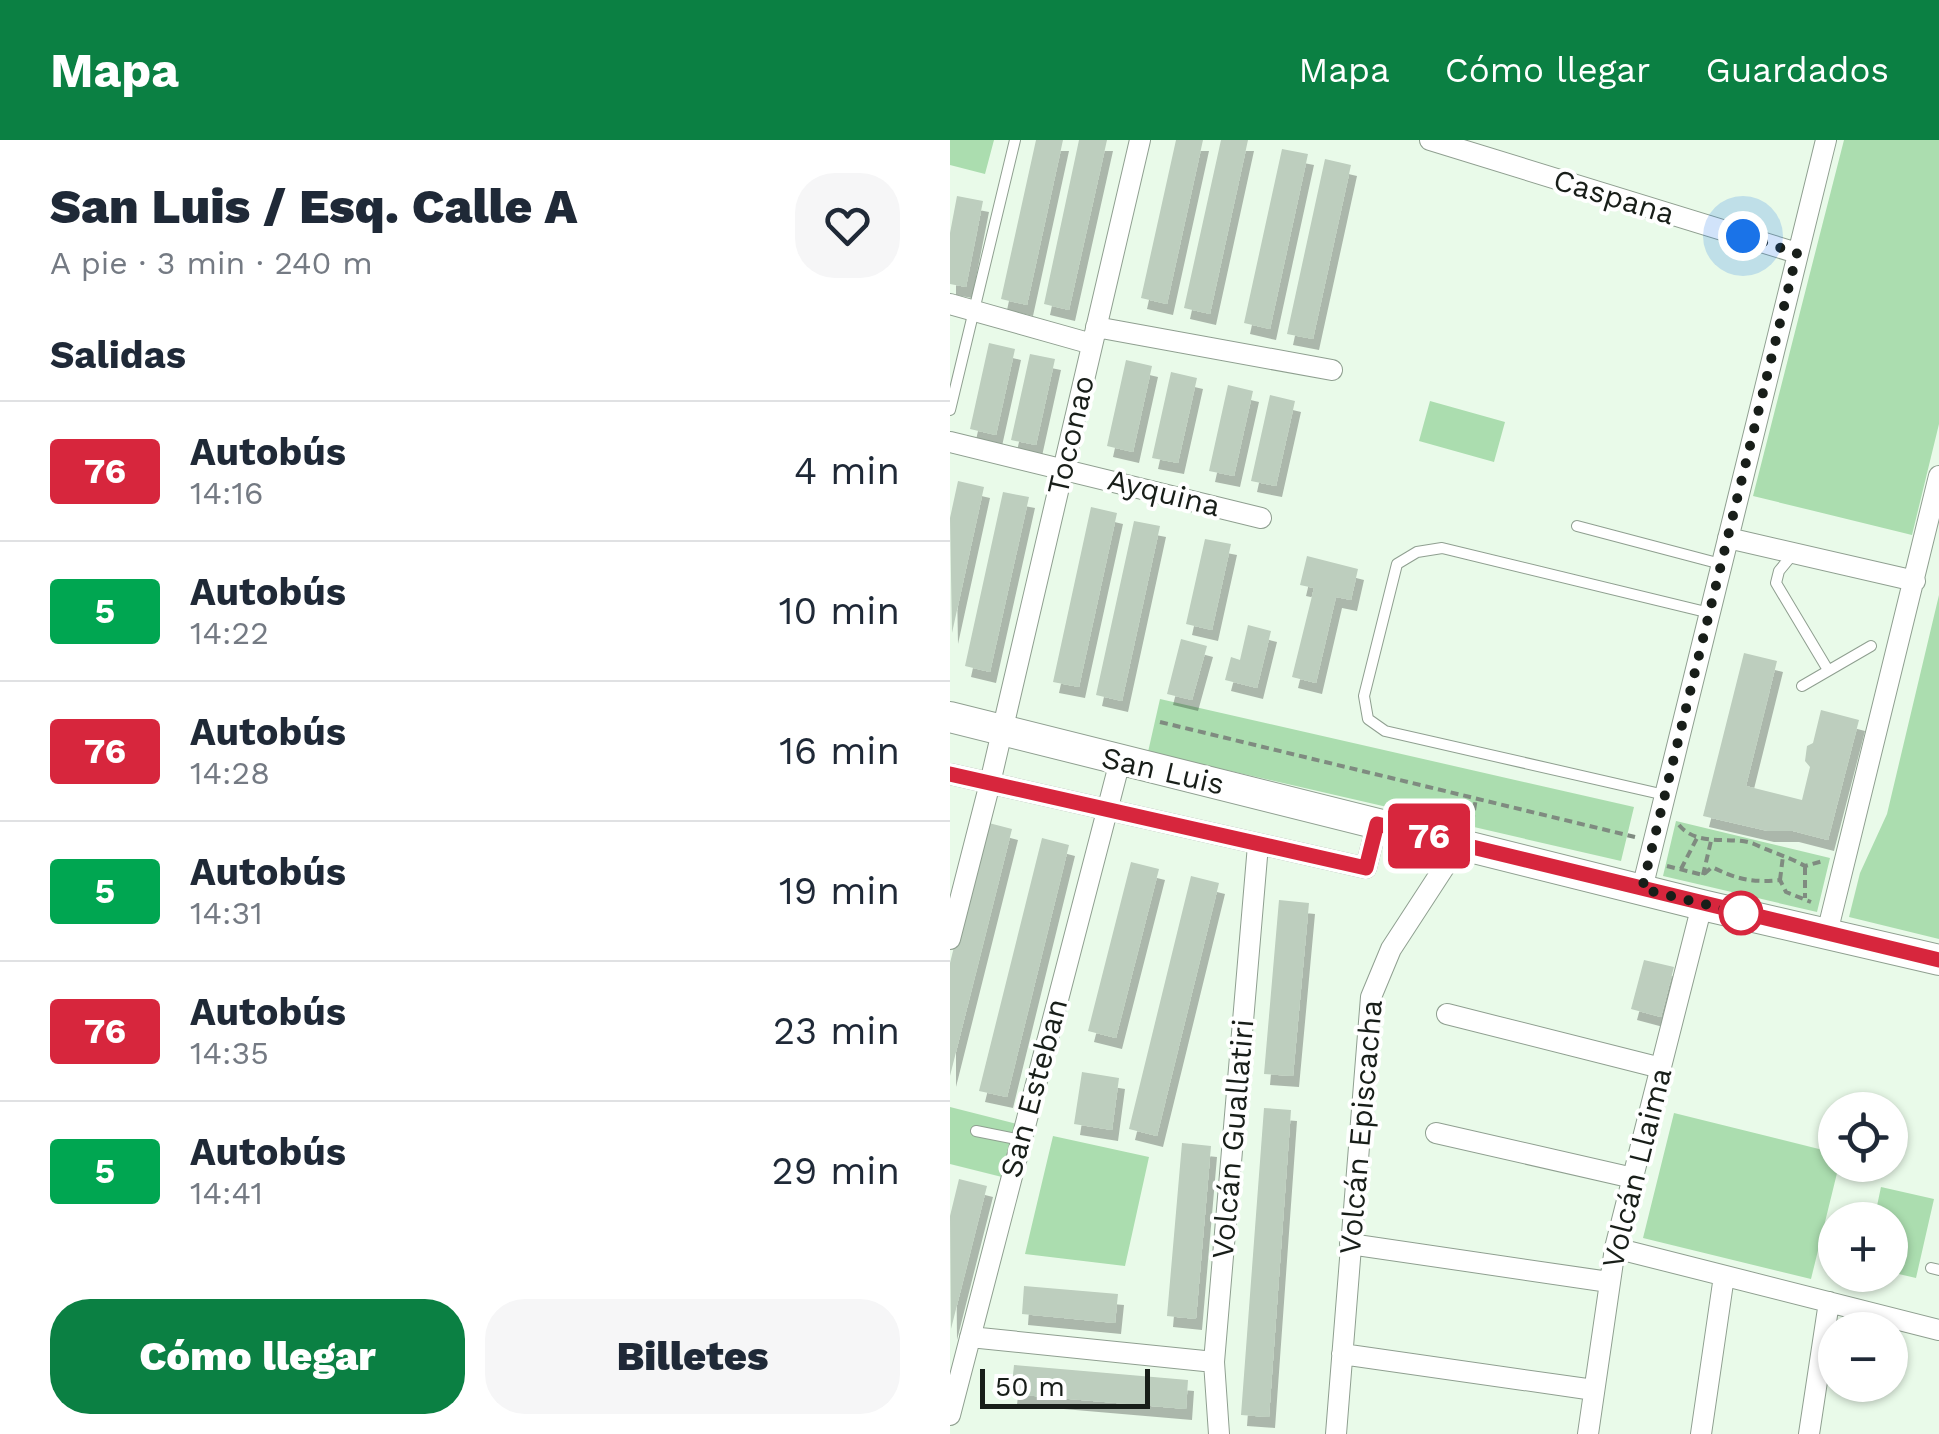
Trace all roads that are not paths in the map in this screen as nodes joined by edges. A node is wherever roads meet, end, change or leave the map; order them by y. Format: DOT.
graph roads {
  1 [pos="1015,140"];
  2 [pos="1140,140"];
  3 [pos="1430,140"];
  4 [pos="1826,140"];
  5 [pos="1797,253"];
  6 [pos="950,304"];
  7 [pos="974,310"];
  8 [pos="1094,335"];
  9 [pos="1332,370"];
  10 [pos="950,410"];
  11 [pos="950,442"];
  12 [pos="1064,468"];
  13 [pos="1939,476"];
  14 [pos="1261,518"];
  15 [pos="1578,526"];
  16 [pos="1728,538"];
  17 [pos="1794,553"];
  18 [pos="1722,564"];
  19 [pos="1914,581"];
  20 [pos="1710,614"];
  21 [pos="1870,646"];
  22 [pos="1828,670"];
  23 [pos="1802,686"];
  24 [pos="950,717"];
  25 [pos="1002,730"];
  26 [pos="1120,761"];
  27 [pos="950,774"];
  28 [pos="990,783"];
  29 [pos="1665,795"];
  30 [pos="1107,810"];
  31 [pos="1377,824"];
  32 [pos="1460,844"];
  33 [pos="1258,845"];
  34 [pos="1645,878"];
  35 [pos="1703,890"];
  36 [pos="1829,924"];
  37 [pos="950,938"];
  38 [pos="1939,960"];
  39 [pos="1447,1014"];
  40 [pos="1661,1068"];
  41 [pos="976,1131"];
  42 [pos="1436,1133"];
  43 [pos="1021,1140"];
  44 [pos="1633,1178"];
  45 [pos="1350,1244"];
  46 [pos="1615,1248"];
  47 [pos="1724,1276"];
  48 [pos="1610,1282"];
  49 [pos="1829,1302"];
  50 [pos="1939,1330"];
  51 [pos="970,1337"];
  52 [pos="1342,1354"];
  53 [pos="1214,1362"];
  54 [pos="1594,1390"];
  55 [pos="950,1415"];
  56 [pos="1219,1434"];
  57 [pos="1336,1434"];
  58 [pos="1588,1434"];
  59 [pos="1701,1434"];
  60 [pos="1809,1434"];
  1 -- 7 [label="lane"];
  2 -- 8 [label="street, Toconao"];
  3 -- 5 [label="street, Caspana"];
  4 -- 5 [label="street"];
  5 -- 16 [label="street"];
  6 -- 7 [label="street"];
  7 -- 8 [label="street"];
  7 -- 10 [label="lane"];
  8 -- 9 [label="street"];
  8 -- 12 [label="street, Toconao"];
  11 -- 12 [label="street, Ayquina"];
  12 -- 14 [label="street, Ayquina"];
  12 -- 25 [label="street, Toconao"];
  13 -- 19 [label="street"];
  15 -- 18 [label="lane"];
  16 -- 17 [label="street"];
  16 -- 18 [label="street"];
  17 -- 19 [label="street"];
  17 -- 22 [label="lane"];
  18 -- 20 [label="street"];
  19 -- 36 [label="street"];
  20 -- 29 [label="street"];
  20 -- 29 [label="lane"];
  21 -- 22 [label="lane"];
  22 -- 23 [label="lane"];
  24 -- 25 [label="street, San Luis"];
  25 -- 26 [label="street, San Luis"];
  25 -- 28 [label="street, Toconao"];
  26 -- 30 [label="street, San Esteban"];
  26 -- 31 [label="street, San Luis"];
  27 -- 28 [label="street, San Luis"];
  28 -- 30 [label="street, San Luis"];
  28 -- 37 [label="street, Toconao"];
  29 -- 34 [label="street"];
  30 -- 33 [label="street, San Luis"];
  30 -- 43 [label="street, San Esteban"];
  31 -- 32 [label="street, San Luis"];
  31 -- 33 [label="street, San Luis"];
  32 -- 34 [label="street, San Luis"];
  32 -- 45 [label="street, Volcán Episcacha"];
  33 -- 53 [label="street, Volcán Guallatiri"];
  34 -- 35 [label="street, San Luis"];
  35 -- 36 [label="street, San Luis"];
  35 -- 40 [label="street, Volcán Llaima"];
  36 -- 38 [label="street, San Luis"];
  39 -- 40 [label="street"];
  40 -- 44 [label="street, Volcán Llaima"];
  41 -- 43 [label="lane"];
  42 -- 44 [label="street"];
  43 -- 51 [label="street, San Esteban"];
  44 -- 46 [label="street, Volcán Llaima"];
  45 -- 48 [label="street"];
  45 -- 52 [label="street, Volcán Episcacha"];
  46 -- 47 [label="street"];
  46 -- 48 [label="street, Volcán Llaima"];
  47 -- 49 [label="street"];
  47 -- 59 [label="street"];
  48 -- 54 [label="street, Volcán Llaima"];
  49 -- 50 [label="street"];
  49 -- 60 [label="street"];
  51 -- 53 [label="street"];
  51 -- 55 [label="street, San Esteban"];
  52 -- 54 [label="street"];
  52 -- 57 [label="street, Volcán Episcacha"];
  53 -- 56 [label="street, Volcán Guallatiri"];
  54 -- 58 [label="street, Volcán Llaima"];
}
